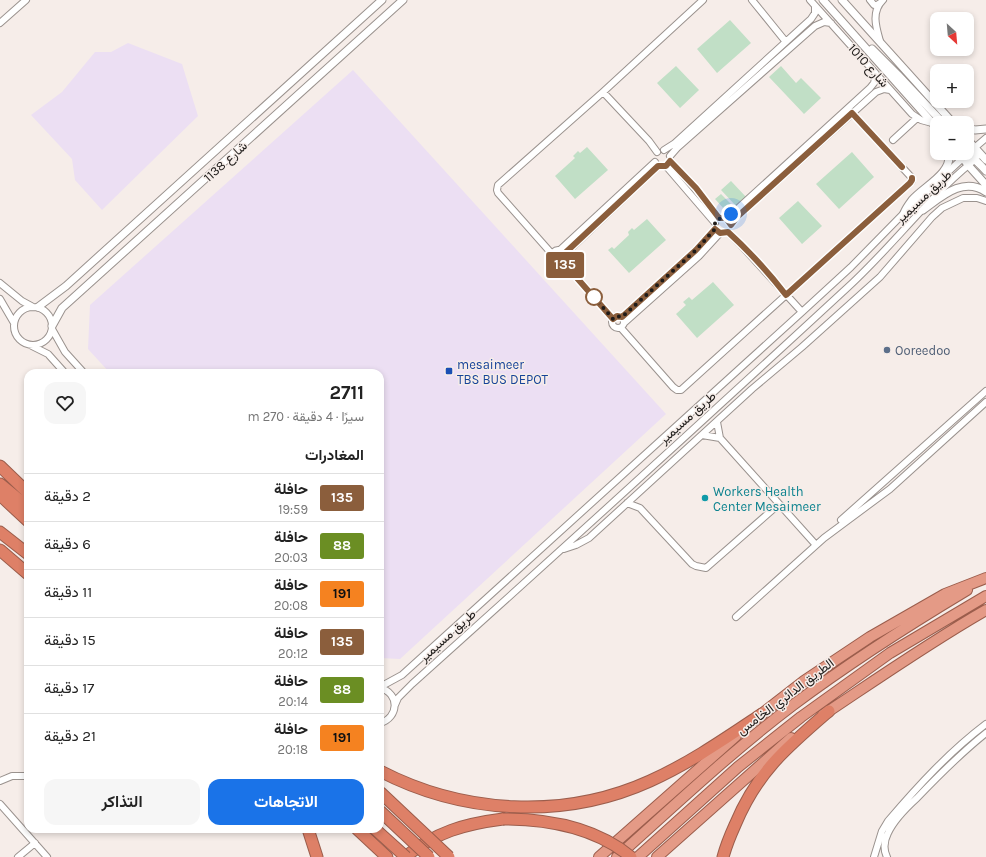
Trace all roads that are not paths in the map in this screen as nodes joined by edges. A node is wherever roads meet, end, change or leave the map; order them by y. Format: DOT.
graph roads {
  1 [pos="26,0"];
  2 [pos="382,0"];
  3 [pos="403,0"];
  4 [pos="702,0"];
  5 [pos="752,0"];
  6 [pos="810,0"];
  7 [pos="824,0"];
  8 [pos="842,0"];
  9 [pos="870,0"];
  10 [pos="881,2"];
  11 [pos="815,6"];
  12 [pos="809,21"];
  13 [pos="0,23"];
  14 [pos="831,23"];
  15 [pos="813,27"];
  16 [pos="786,42"];
  17 [pos="880,42"];
  18 [pos="863,44"];
  19 [pos="876,74"];
  20 [pos="890,90"];
  21 [pos="872,91"];
  22 [pos="603,92"];
  23 [pos="852,113"];
  24 [pos="936,116"];
  25 [pos="948,116"];
  26 [pos="917,118"];
  27 [pos="930,119"];
  28 [pos="930,123"];
  29 [pos="986,129"];
  30 [pos="974,130"];
  31 [pos="986,138"];
  32 [pos="893,140"];
  33 [pos="974,147"];
  34 [pos="664,150"];
  35 [pos="657,152"];
  36 [pos="982,156"];
  37 [pos="949,160"];
  38 [pos="957,160"];
  39 [pos="964,160"];
  40 [pos="669,161"];
  41 [pos="656,164"];
  42 [pos="968,165"];
  43 [pos="986,171"];
  44 [pos="986,185"];
  45 [pos="986,192"];
  46 [pos="986,201"];
  47 [pos="923,210"];
  48 [pos="904,213"];
  49 [pos="719,224"];
  50 [pos="731,225"];
  51 [pos="728,232"];
  52 [pos="562,252"];
  53 [pos="552,254"];
  54 [pos="562,261"];
  55 [pos="0,283"];
  56 [pos="786,295"];
  57 [pos="0,299"];
  58 [pos="36,307"];
  59 [pos="802,312"];
  60 [pos="613,319"];
  61 [pos="623,322"];
  62 [pos="14,323"];
  63 [pos="52,327"];
  64 [pos="29,345"];
  65 [pos="62,369"];
  66 [pos="80,369"];
  67 [pos="752,389"];
  68 [pos="986,391"];
  69 [pos="728,397"];
  70 [pos="986,402"];
  71 [pos="717,422"];
  72 [pos="692,430"];
  73 [pos="702,435"];
  74 [pos="720,438"];
  75 [pos="685,450"];
  76 [pos="0,466"];
  77 [pos="0,484"];
  78 [pos="24,489"];
  79 [pos="637,494"];
  80 [pos="0,495"];
  81 [pos="628,503"];
  82 [pos="779,504"];
  83 [pos="24,505"];
  84 [pos="640,508"];
  85 [pos="24,517"];
  86 [pos="0,532"];
  87 [pos="824,538"];
  88 [pos="816,545"];
  89 [pos="562,549"];
  90 [pos="0,550"];
  91 [pos="24,551"];
  92 [pos="0,559"];
  93 [pos="24,571"];
  94 [pos="24,575"];
  95 [pos="986,578"];
  96 [pos="986,596"];
  97 [pos="986,610"];
  98 [pos="736,617"];
  99 [pos="384,685"];
  100 [pos="384,689"];
  101 [pos="395,705"];
  102 [pos="829,711"];
  103 [pos="762,714"];
  104 [pos="384,722"];
  105 [pos="986,724"];
  106 [pos="986,733"];
  107 [pos="384,773"];
  108 [pos="24,776"];
  109 [pos="0,781"];
  110 [pos="384,796"];
  111 [pos="0,804"];
  112 [pos="384,815"];
  113 [pos="737,820"];
  114 [pos="24,831"];
  115 [pos="26,833"];
  116 [pos="309,833"];
  117 [pos="361,833"];
  118 [pos="380,833"];
  119 [pos="35,843"];
  120 [pos="18,857"];
  121 [pos="48,857"];
  122 [pos="317,857"];
  123 [pos="387,857"];
  124 [pos="405,857"];
  125 [pos="429,857"];
  126 [pos="449,857"];
  127 [pos="599,857"];
  128 [pos="617,857"];
  129 [pos="631,857"];
  130 [pos="638,857"];
  131 [pos="657,857"];
  132 [pos="723,857"];
  133 [pos="728,857"];
  134 [pos="875,857"];
  135 [pos="886,857"];
  1 -- 13 [label="street"];
  2 -- 58 [label="street, شارع 1138"];
  3 -- 63 [label="street, شارع 1138"];
  4 -- 22 [label="street"];
  5 -- 16 [label="street"];
  6 -- 11 [label="street, شارع 1010"];
  7 -- 18 [label="street, شارع 1010"];
  8 -- 17 [label="street, شارع 1010"];
  9 -- 10 [label="street"];
  10 -- 17 [label="street"];
  11 -- 12 [label="street"];
  11 -- 14 [label="street, شارع 1010"];
  12 -- 15 [label="street"];
  12 -- 16 [label="street"];
  14 -- 15 [label="street"];
  14 -- 19 [label="street, شارع 1010"];
  15 -- 40 [label="street"];
  16 -- 34 [label="street"];
  17 -- 25 [label="street, شارع 1010"];
  18 -- 24 [label="street"];
  18 -- 27 [label="street, شارع 1010"];
  19 -- 20 [label="street, شارع 1010"];
  19 -- 21 [label="street"];
  20 -- 21 [label="street"];
  20 -- 26 [label="street, شارع 1010"];
  21 -- 23 [label="street"];
  21 -- 49 [label="street"];
  22 -- 35 [label="street"];
  22 -- 53 [label="street"];
  23 -- 50 [label="street"];
  23 -- 56 [label="street"];
  26 -- 28 [label="street, شارع 1010"];
  26 -- 32 [label="street"];
  29 -- 30 [label="street"];
  31 -- 33 [label="street, طريق مسيمير"];
  34 -- 35 [label="street"];
  34 -- 40 [label="street"];
  35 -- 41 [label="street"];
  36 -- 42 [label="street, طريق مسيمير"];
  36 -- 43 [label="street"];
  37 -- 48 [label="street"];
  38 -- 48 [label="street, طريق مسيمير"];
  39 -- 42 [label="street"];
  40 -- 41 [label="street"];
  40 -- 49 [label="street"];
  41 -- 52 [label="street"];
  42 -- 44 [label="street"];
  42 -- 47 [label="street, طريق مسيمير"];
  45 -- 47 [label="street"];
  46 -- 67 [label="street"];
  47 -- 69 [label="street, طريق مسيمير"];
  48 -- 59 [label="street, طريق مسيمير"];
  49 -- 50 [label="street"];
  49 -- 51 [label="street"];
  49 -- 61 [label="street"];
  50 -- 51 [label="street"];
  51 -- 56 [label="street"];
  52 -- 53 [label="street"];
  52 -- 54 [label="street"];
  53 -- 54 [label="street"];
  54 -- 60 [label="street"];
  55 -- 58 [label="street"];
  56 -- 59 [label="street"];
  56 -- 61 [label="street"];
  57 -- 62 [label="street"];
  58 -- 62 [label="street"];
  58 -- 63 [label="street"];
  59 -- 99 [label="street, طريق مسيمير"];
  60 -- 61 [label="street"];
  60 -- 61 [label="street"];
  62 -- 64 [label="street"];
  63 -- 64 [label="street"];
  63 -- 66 [label="street"];
  64 -- 65 [label="street"];
  67 -- 69 [label="street"];
  67 -- 71 [label="street"];
  68 -- 87 [label="street"];
  69 -- 72 [label="street, طريق مسيمير"];
  70 -- 87 [label="street"];
  71 -- 73 [label="street"];
  71 -- 74 [label="street"];
  72 -- 75 [label="street"];
  72 -- 89 [label="street, طريق مسيمير"];
  73 -- 74 [label="street"];
  73 -- 75 [label="street"];
  74 -- 82 [label="street"];
  75 -- 79 [label="street"];
  76 -- 78 [label="highway"];
  77 -- 83 [label="highway"];
  79 -- 81 [label="street"];
  79 -- 84 [label="street"];
  80 -- 85 [label="highway"];
  81 -- 84 [label="street"];
  81 -- 89 [label="street"];
  82 -- 84 [label="street"];
  82 -- 88 [label="street"];
  86 -- 91 [label="highway"];
  87 -- 88 [label="street"];
  88 -- 98 [label="street"];
  89 -- 101 [label="street, طريق مسيمير"];
  90 -- 93 [label="highway"];
  92 -- 94 [label="highway"];
  95 -- 103 [label="highway"];
  95 -- 128 [label="highway, الطريق الدائري الخامس"];
  96 -- 130 [label="highway, الطريق الدائري الخامس"];
  97 -- 102 [label="highway"];
  100 -- 101 [label="street"];
  101 -- 104 [label="street, طريق مسيمير"];
  102 -- 113 [label="highway"];
  102 -- 131 [label="highway"];
  103 -- 107 [label="highway"];
  103 -- 127 [label="highway"];
  105 -- 134 [label="street"];
  106 -- 135 [label="street"];
  108 -- 109 [label="street"];
  110 -- 126 [label="highway, bridge"];
  111 -- 114 [label="street"];
  112 -- 125 [label="highway, bridge"];
  113 -- 132 [label="highway"];
  113 -- 133 [label="highway"];
  115 -- 119 [label="street"];
  116 -- 122 [label="highway"];
  117 -- 123 [label="highway"];
  118 -- 124 [label="highway, bridge"];
  119 -- 120 [label="street"];
  119 -- 121 [label="street"];
  124 -- 129 [label="highway, bridge"];
  134 -- 135 [label="street"];
}
